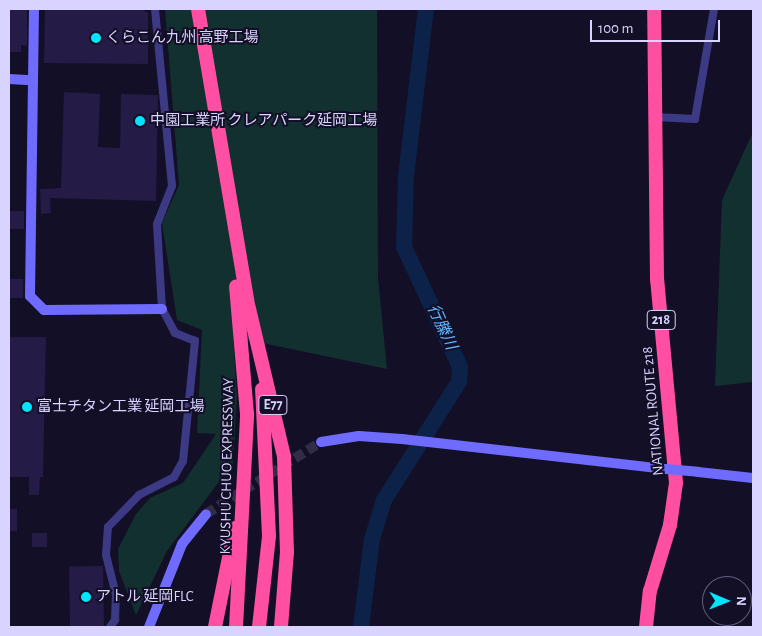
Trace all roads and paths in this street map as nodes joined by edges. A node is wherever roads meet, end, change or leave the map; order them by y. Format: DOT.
graph roads {
  1 [pos="34,9"];
  2 [pos="155,9"];
  3 [pos="198,9"];
  4 [pos="654,9"];
  5 [pos="714,9"];
  6 [pos="9,79"];
  7 [pos="31,80"];
  8 [pos="655,117"];
  9 [pos="228,186"];
  10 [pos="162,309"];
  11 [pos="252,327"];
  12 [pos="240,336"];
  13 [pos="321,442"];
  14 [pos="753,478"];
  15 [pos="206,514"];
  16 [pos="110,627"];
  17 [pos="149,627"];
  18 [pos="215,627"];
  19 [pos="236,627"];
  20 [pos="258,627"];
  21 [pos="282,627"];
  22 [pos="646,627"];
  1 -- 7 [label="street"];
  2 -- 10 [label="street"];
  3 -- 9 [label="highway, KYUSHU CHUO EXPRESSWAY / E77"];
  4 -- 8 [label="highway, NATIONAL ROUTE 218 / 218"];
  5 -- 8 [label="street"];
  6 -- 7 [label="street"];
  7 -- 10 [label="street"];
  8 -- 22 [label="highway, NATIONAL ROUTE 218 / 218"];
  9 -- 11 [label="highway, KYUSHU CHUO EXPRESSWAY / E77"];
  9 -- 12 [label="highway, KYUSHU CHUO EXPRESSWAY / E77"];
  10 -- 16 [label="street"];
  11 -- 20 [label="highway"];
  11 -- 21 [label="highway, KYUSHU CHUO EXPRESSWAY / E77"];
  12 -- 18 [label="highway"];
  12 -- 19 [label="highway, KYUSHU CHUO EXPRESSWAY / E77"];
  13 -- 14 [label="street, bridge"];
  15 -- 17 [label="street"];
}
